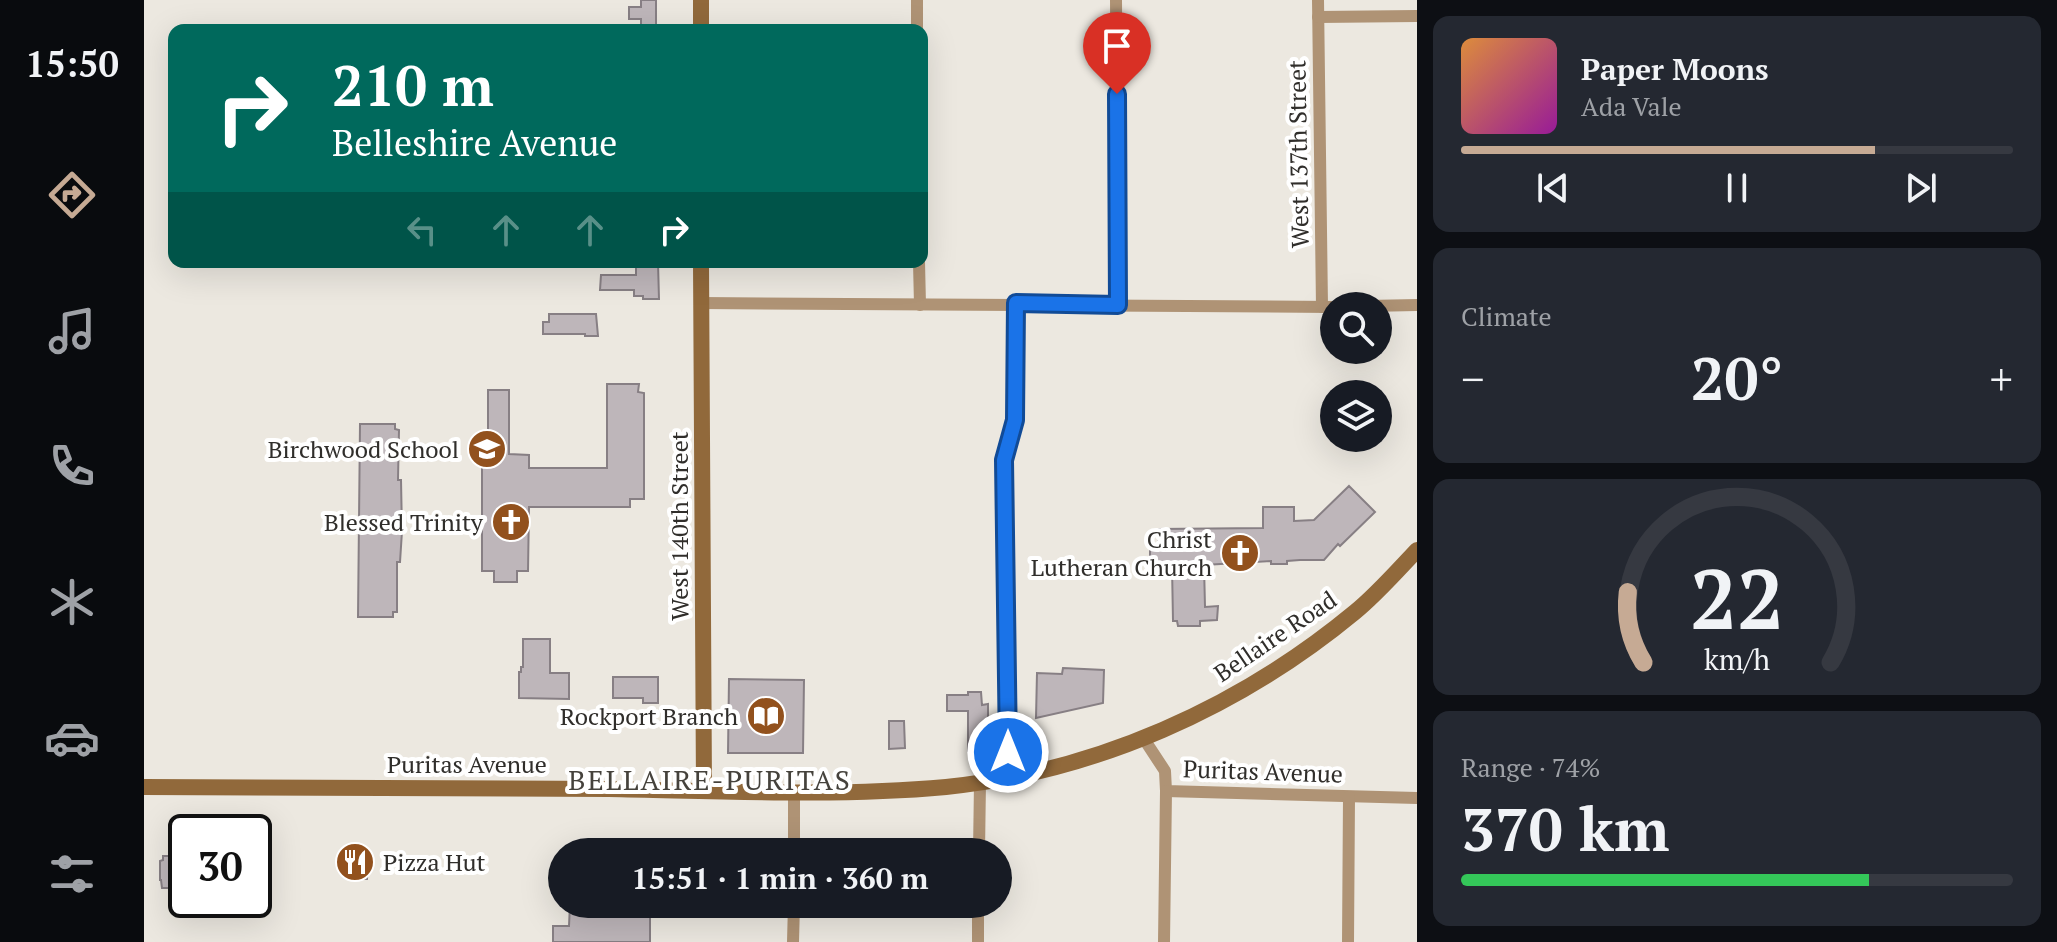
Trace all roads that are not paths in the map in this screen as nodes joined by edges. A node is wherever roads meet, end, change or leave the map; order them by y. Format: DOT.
graph roads {
  1 [pos="701,0"];
  2 [pos="917,0"];
  3 [pos="1116,0"];
  4 [pos="1318,0"];
  5 [pos="1417,16"];
  6 [pos="1318,17"];
  7 [pos="701,24"];
  8 [pos="917,24"];
  9 [pos="701,268"];
  10 [pos="919,268"];
  11 [pos="1327,292"];
  12 [pos="701,303"];
  13 [pos="1016,303"];
  14 [pos="920,305"];
  15 [pos="1118,305"];
  16 [pos="1392,305"];
  17 [pos="1416,305"];
  18 [pos="1320,307"];
  19 [pos="1417,550"];
  20 [pos="1144,739"];
  21 [pos="1008,778"];
  22 [pos="980,782"];
  23 [pos="144,787"];
  24 [pos="704,790"];
  25 [pos="794,791"];
  26 [pos="1166,791"];
  27 [pos="1349,797"];
  28 [pos="1417,798"];
  29 [pos="794,838"];
  30 [pos="979,838"];
  31 [pos="794,918"];
  32 [pos="978,918"];
  33 [pos="793,942"];
  34 [pos="978,942"];
  35 [pos="1164,942"];
  36 [pos="1348,942"];
  1 -- 7 [label="street"];
  2 -- 8 [label="street"];
  3 -- 15 [label="street"];
  4 -- 6 [label="street, West 137th Street"];
  5 -- 6 [label="street"];
  6 -- 11 [label="street, West 137th Street"];
  9 -- 12 [label="street, West 140th Street"];
  10 -- 14 [label="street"];
  12 -- 14 [label="street"];
  12 -- 24 [label="street, West 140th Street"];
  13 -- 14 [label="street"];
  13 -- 15 [label="street"];
  13 -- 21 [label="street"];
  15 -- 18 [label="street"];
  16 -- 17 [label="street"];
  19 -- 20 [label="street, Bellaire Road"];
  20 -- 21 [label="street, Puritas Avenue"];
  20 -- 26 [label="street, Puritas Avenue"];
  21 -- 22 [label="street, Puritas Avenue"];
  22 -- 25 [label="street, Puritas Avenue"];
  22 -- 30 [label="street"];
  23 -- 24 [label="street, Puritas Avenue"];
  24 -- 25 [label="street, Puritas Avenue"];
  25 -- 29 [label="street"];
  26 -- 27 [label="street, Puritas Avenue"];
  26 -- 35 [label="street"];
  27 -- 28 [label="street, Puritas Avenue"];
  27 -- 36 [label="street"];
  31 -- 33 [label="street"];
  32 -- 34 [label="street"];
}
